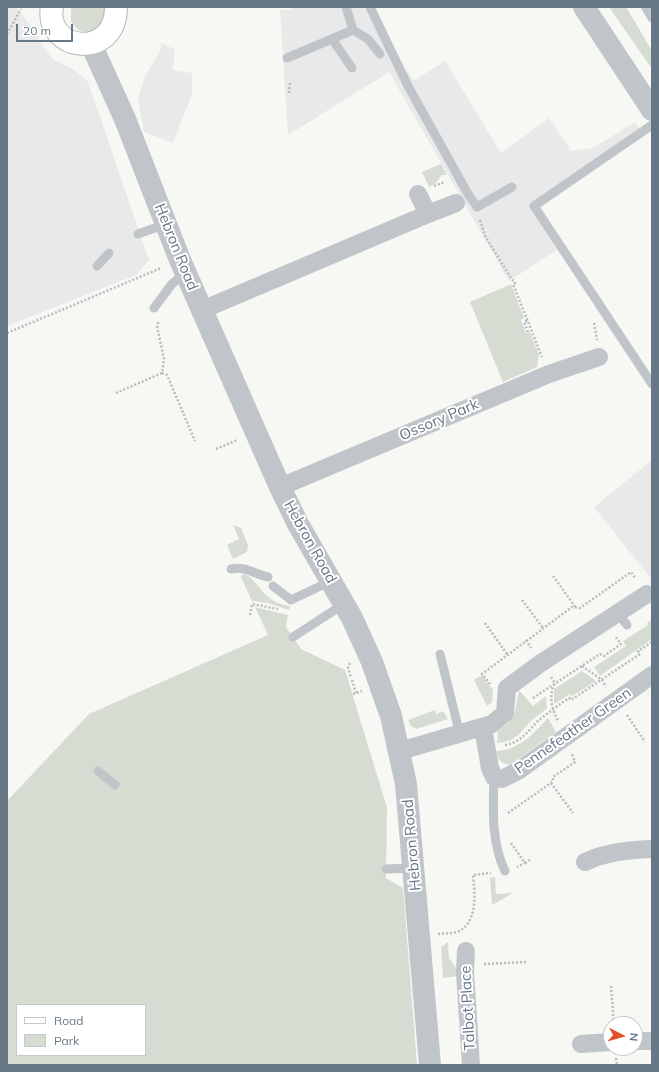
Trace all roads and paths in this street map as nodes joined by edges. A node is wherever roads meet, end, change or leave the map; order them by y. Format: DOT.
graph roads {
  1 [pos="116,7"];
  2 [pos="346,7"];
  3 [pos="370,7"];
  4 [pos="584,7"];
  5 [pos="647,7"];
  6 [pos="50,8"];
  7 [pos="21,9"];
  8 [pos="652,18"];
  9 [pos="353,30"];
  10 [pos="7,34"];
  11 [pos="332,39"];
  12 [pos="91,44"];
  13 [pos="380,54"];
  14 [pos="287,58"];
  15 [pos="352,68"];
  16 [pos="290,82"];
  17 [pos="289,92"];
  18 [pos="652,110"];
  19 [pos="652,124"];
  20 [pos="512,187"];
  21 [pos="418,194"];
  22 [pos="456,203"];
  23 [pos="477,207"];
  24 [pos="428,214"];
  25 [pos="166,224"];
  26 [pos="138,234"];
  27 [pos="109,253"];
  28 [pos="97,266"];
  29 [pos="161,268"];
  30 [pos="185,273"];
  31 [pos="154,308"];
  32 [pos="202,310"];
  33 [pos="160,319"];
  34 [pos="528,320"];
  35 [pos="528,332"];
  36 [pos="7,333"];
  37 [pos="599,357"];
  38 [pos="162,373"];
  39 [pos="549,374"];
  40 [pos="652,384"];
  41 [pos="116,393"];
  42 [pos="243,437"];
  43 [pos="195,441"];
  44 [pos="216,449"];
  45 [pos="280,487"];
  46 [pos="231,568"];
  47 [pos="554,576"];
  48 [pos="268,577"];
  49 [pos="331,581"];
  50 [pos="273,586"];
  51 [pos="647,594"];
  52 [pos="522,600"];
  53 [pos="344,604"];
  54 [pos="577,609"];
  55 [pos="280,610"];
  56 [pos="250,615"];
  57 [pos="485,623"];
  58 [pos="543,628"];
  59 [pos="293,637"];
  60 [pos="526,640"];
  61 [pos="652,642"];
  62 [pos="440,654"];
  63 [pos="507,654"];
  64 [pos="350,663"];
  65 [pos="541,663"];
  66 [pos="582,666"];
  67 [pos="652,675"];
  68 [pos="602,680"];
  69 [pos="491,686"];
  70 [pos="356,694"];
  71 [pos="623,709"];
  72 [pos="552,710"];
  73 [pos="483,728"];
  74 [pos="460,735"];
  75 [pos="566,737"];
  76 [pos="645,742"];
  77 [pos="487,748"];
  78 [pos="400,751"];
  79 [pos="98,771"];
  80 [pos="494,777"];
  81 [pos="551,783"];
  82 [pos="115,786"];
  83 [pos="573,813"];
  84 [pos="504,816"];
  85 [pos="507,838"];
  86 [pos="652,849"];
  87 [pos="531,859"];
  88 [pos="585,862"];
  89 [pos="525,864"];
  90 [pos="414,868"];
  91 [pos="386,869"];
  92 [pos="504,870"];
  93 [pos="419,935"];
  94 [pos="466,951"];
  95 [pos="528,962"];
  96 [pos="500,963"];
  97 [pos="611,986"];
  98 [pos="613,1016"];
  99 [pos="603,1043"];
  100 [pos="581,1044"];
  101 [pos="430,1065"];
  102 [pos="471,1065"];
  1 -- 12 [label="main road"];
  2 -- 9 [label="lane"];
  3 -- 23 [label="lane"];
  4 -- 18 [label="street"];
  5 -- 8 [label="lane"];
  6 -- 12 [label="main road"];
  7 -- 10 [label="path"];
  9 -- 11 [label="lane"];
  9 -- 13 [label="lane"];
  11 -- 14 [label="lane"];
  11 -- 15 [label="lane"];
  12 -- 25 [label="street, Hebron Road"];
  16 -- 17 [label="path"];
  19 -- 40 [label="lane"];
  20 -- 23 [label="lane"];
  21 -- 24 [label="street"];
  22 -- 24 [label="street"];
  23 -- 34 [label="path"];
  24 -- 32 [label="street"];
  25 -- 26 [label="lane"];
  25 -- 30 [label="street, Hebron Road"];
  27 -- 28 [label="lane"];
  29 -- 36 [label="path"];
  30 -- 31 [label="lane"];
  30 -- 32 [label="street, Hebron Road"];
  32 -- 45 [label="street, Hebron Road"];
  33 -- 38 [label="path"];
  34 -- 35 [label="path"];
  34 -- 39 [label="path"];
  37 -- 39 [label="street, Ossory Park"];
  38 -- 41 [label="path"];
  38 -- 43 [label="path"];
  39 -- 45 [label="street, Ossory Park"];
  42 -- 44 [label="path"];
  45 -- 49 [label="street, Hebron Road"];
  46 -- 48 [label="lane"];
  47 -- 54 [label="path"];
  49 -- 50 [label="lane"];
  49 -- 53 [label="street, Hebron Road"];
  51 -- 54 [label="path"];
  51 -- 65 [label="street"];
  52 -- 58 [label="path"];
  53 -- 59 [label="lane"];
  53 -- 78 [label="street, Hebron Road"];
  54 -- 58 [label="path"];
  55 -- 56 [label="path"];
  57 -- 63 [label="path"];
  58 -- 60 [label="path"];
  60 -- 63 [label="path"];
  60 -- 65 [label="path"];
  61 -- 68 [label="path"];
  62 -- 74 [label="lane"];
  63 -- 69 [label="path"];
  64 -- 70 [label="path"];
  65 -- 72 [label="path"];
  65 -- 73 [label="street"];
  66 -- 68 [label="path"];
  67 -- 75 [label="street, Pennefeather Green"];
  68 -- 72 [label="path"];
  71 -- 76 [label="path"];
  72 -- 75 [label="path"];
  72 -- 77 [label="path"];
  73 -- 74 [label="street"];
  73 -- 77 [label="street, Pennefeather Green"];
  74 -- 78 [label="street"];
  75 -- 80 [label="street, Pennefeather Green"];
  75 -- 81 [label="path"];
  77 -- 80 [label="street, Pennefeather Green"];
  78 -- 90 [label="street, Hebron Road"];
  79 -- 82 [label="lane"];
  80 -- 92 [label="lane"];
  81 -- 83 [label="path"];
  81 -- 84 [label="path"];
  85 -- 89 [label="path"];
  86 -- 88 [label="street"];
  87 -- 89 [label="path"];
  89 -- 92 [label="path"];
  90 -- 91 [label="lane"];
  90 -- 93 [label="street, Hebron Road"];
  92 -- 93 [label="path"];
  93 -- 101 [label="street, Hebron Road"];
  94 -- 102 [label="street, Talbot Place"];
  95 -- 96 [label="path"];
  97 -- 98 [label="path"];
  99 -- 100 [label="street"];
}
